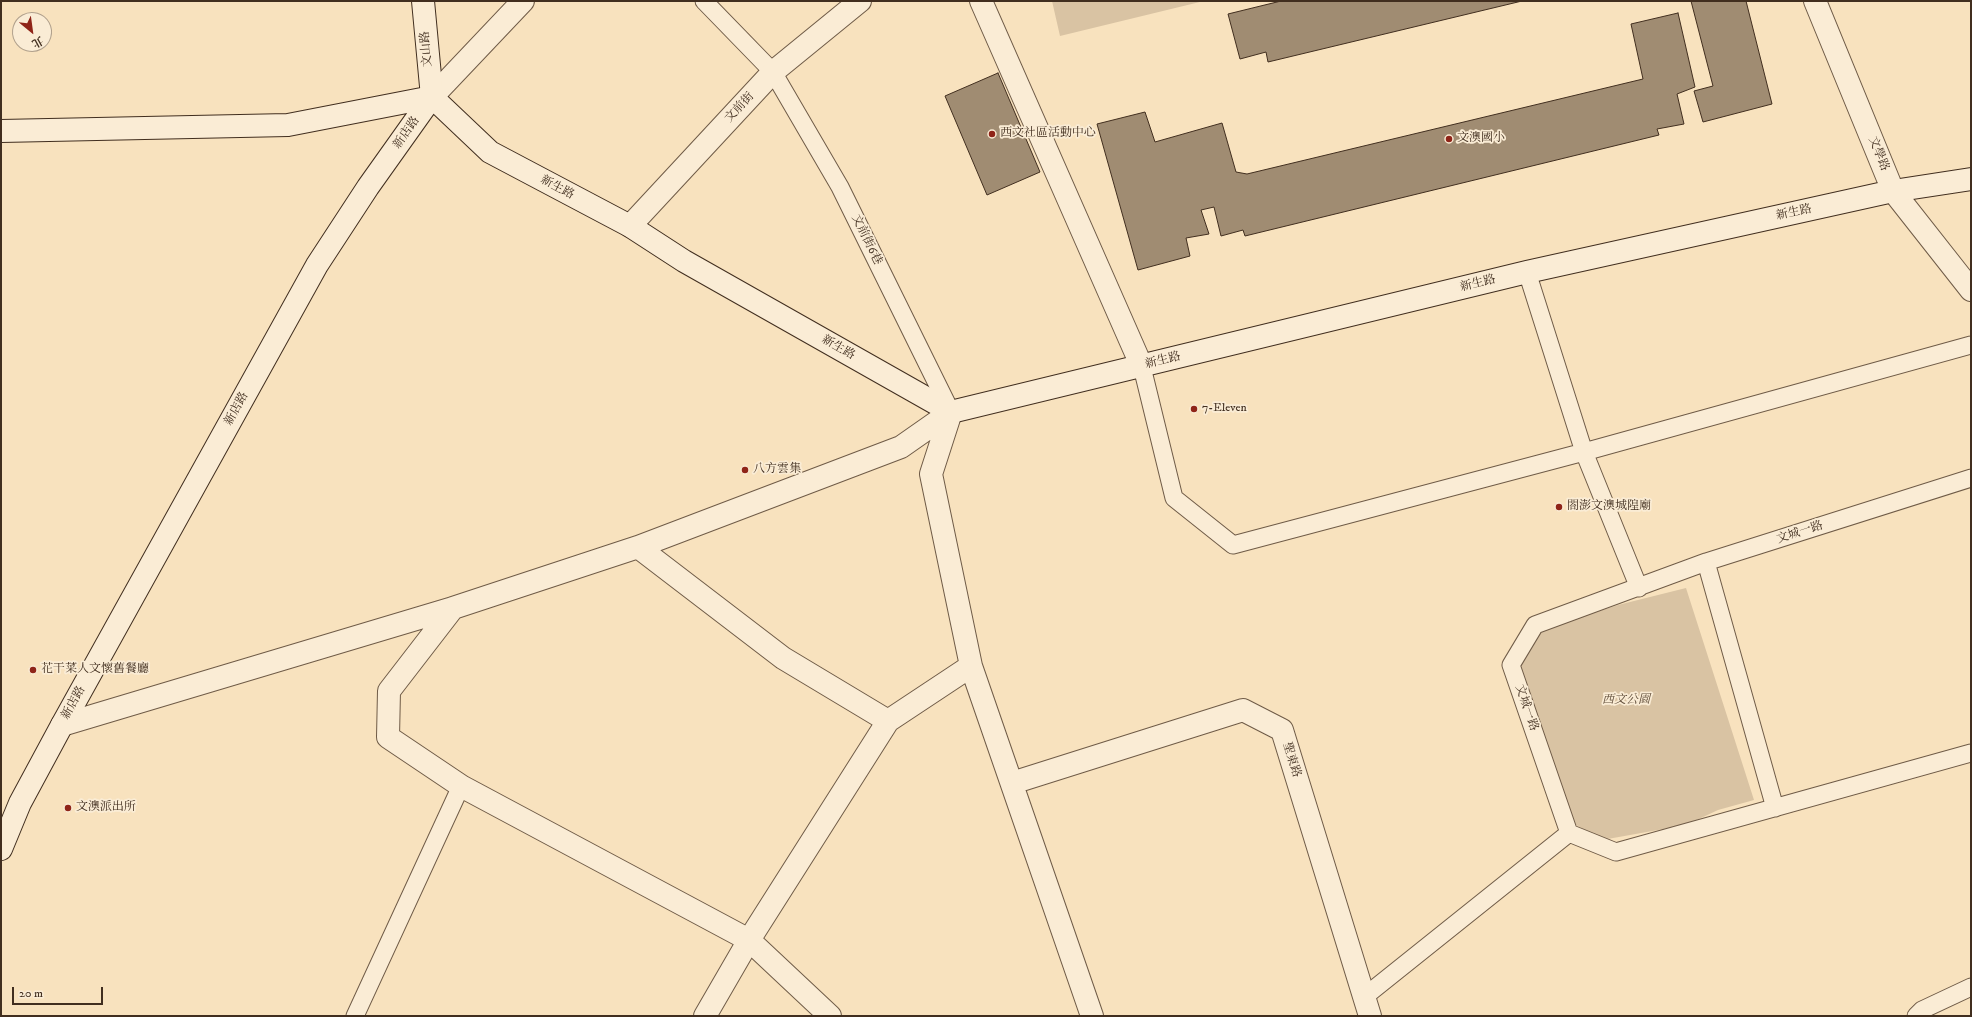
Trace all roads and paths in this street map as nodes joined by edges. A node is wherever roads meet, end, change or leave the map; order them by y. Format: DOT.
graph roads {
  1 [pos="423,1"];
  2 [pos="522,1"];
  3 [pos="704,1"];
  4 [pos="860,1"];
  5 [pos="981,1"];
  6 [pos="1815,1"];
  7 [pos="774,72"];
  8 [pos="432,97"];
  9 [pos="1,131"];
  10 [pos="1971,179"];
  11 [pos="1893,191"];
  12 [pos="630,226"];
  13 [pos="1527,272"];
  14 [pos="1971,290"];
  15 [pos="1971,345"];
  16 [pos="1142,366"];
  17 [pos="951,412"];
  18 [pos="1584,452"];
  19 [pos="1971,478"];
  20 [pos="638,547"];
  21 [pos="1706,562"];
  22 [pos="1639,588"];
  23 [pos="453,608"];
  24 [pos="971,666"];
  25 [pos="888,721"];
  26 [pos="62,725"];
  27 [pos="1971,752"];
  28 [pos="1012,783"];
  29 [pos="461,786"];
  30 [pos="1775,808"];
  31 [pos="1569,833"];
  32 [pos="1,849"];
  33 [pos="749,940"];
  34 [pos="1971,986"];
  35 [pos="1367,1006"];
  36 [pos="355,1016"];
  37 [pos="706,1016"];
  38 [pos="830,1016"];
  39 [pos="1092,1016"];
  40 [pos="1916,1016"];
  1 -- 8 [label="street, 文山路"];
  2 -- 8 [label="street, 新店路"];
  3 -- 7 [label="lane, 文前街6巷"];
  4 -- 7 [label="street, 文前街"];
  5 -- 16 [label="street"];
  6 -- 11 [label="street, 文學路"];
  7 -- 12 [label="street, 文前街"];
  7 -- 17 [label="lane, 文前街6巷"];
  8 -- 9 [label="street"];
  8 -- 12 [label="street, 新生路"];
  8 -- 26 [label="street, 新店路"];
  10 -- 11 [label="street, 新生路"];
  11 -- 13 [label="street, 新生路"];
  11 -- 14 [label="street, 文學路"];
  12 -- 17 [label="street, 新生路"];
  13 -- 16 [label="street, 新生路"];
  13 -- 18 [label="lane"];
  15 -- 18 [label="lane"];
  16 -- 17 [label="street, 新生路"];
  16 -- 18 [label="lane"];
  17 -- 20 [label="street"];
  17 -- 24 [label="street"];
  18 -- 22 [label="lane"];
  19 -- 21 [label="lane, 文城一路"];
  20 -- 23 [label="street"];
  20 -- 25 [label="street"];
  21 -- 22 [label="lane, 文城一路"];
  21 -- 30 [label="lane"];
  22 -- 31 [label="lane, 文城一路"];
  23 -- 26 [label="street"];
  23 -- 29 [label="street"];
  24 -- 25 [label="street"];
  24 -- 28 [label="street"];
  25 -- 33 [label="street"];
  26 -- 32 [label="street, 新店路"];
  27 -- 30 [label="lane"];
  28 -- 35 [label="street, 聖東路"];
  28 -- 39 [label="street"];
  29 -- 33 [label="street"];
  29 -- 36 [label="lane"];
  30 -- 31 [label="lane"];
  31 -- 35 [label="lane"];
  33 -- 37 [label="street"];
  33 -- 38 [label="street"];
  34 -- 40 [label="lane"];
}
